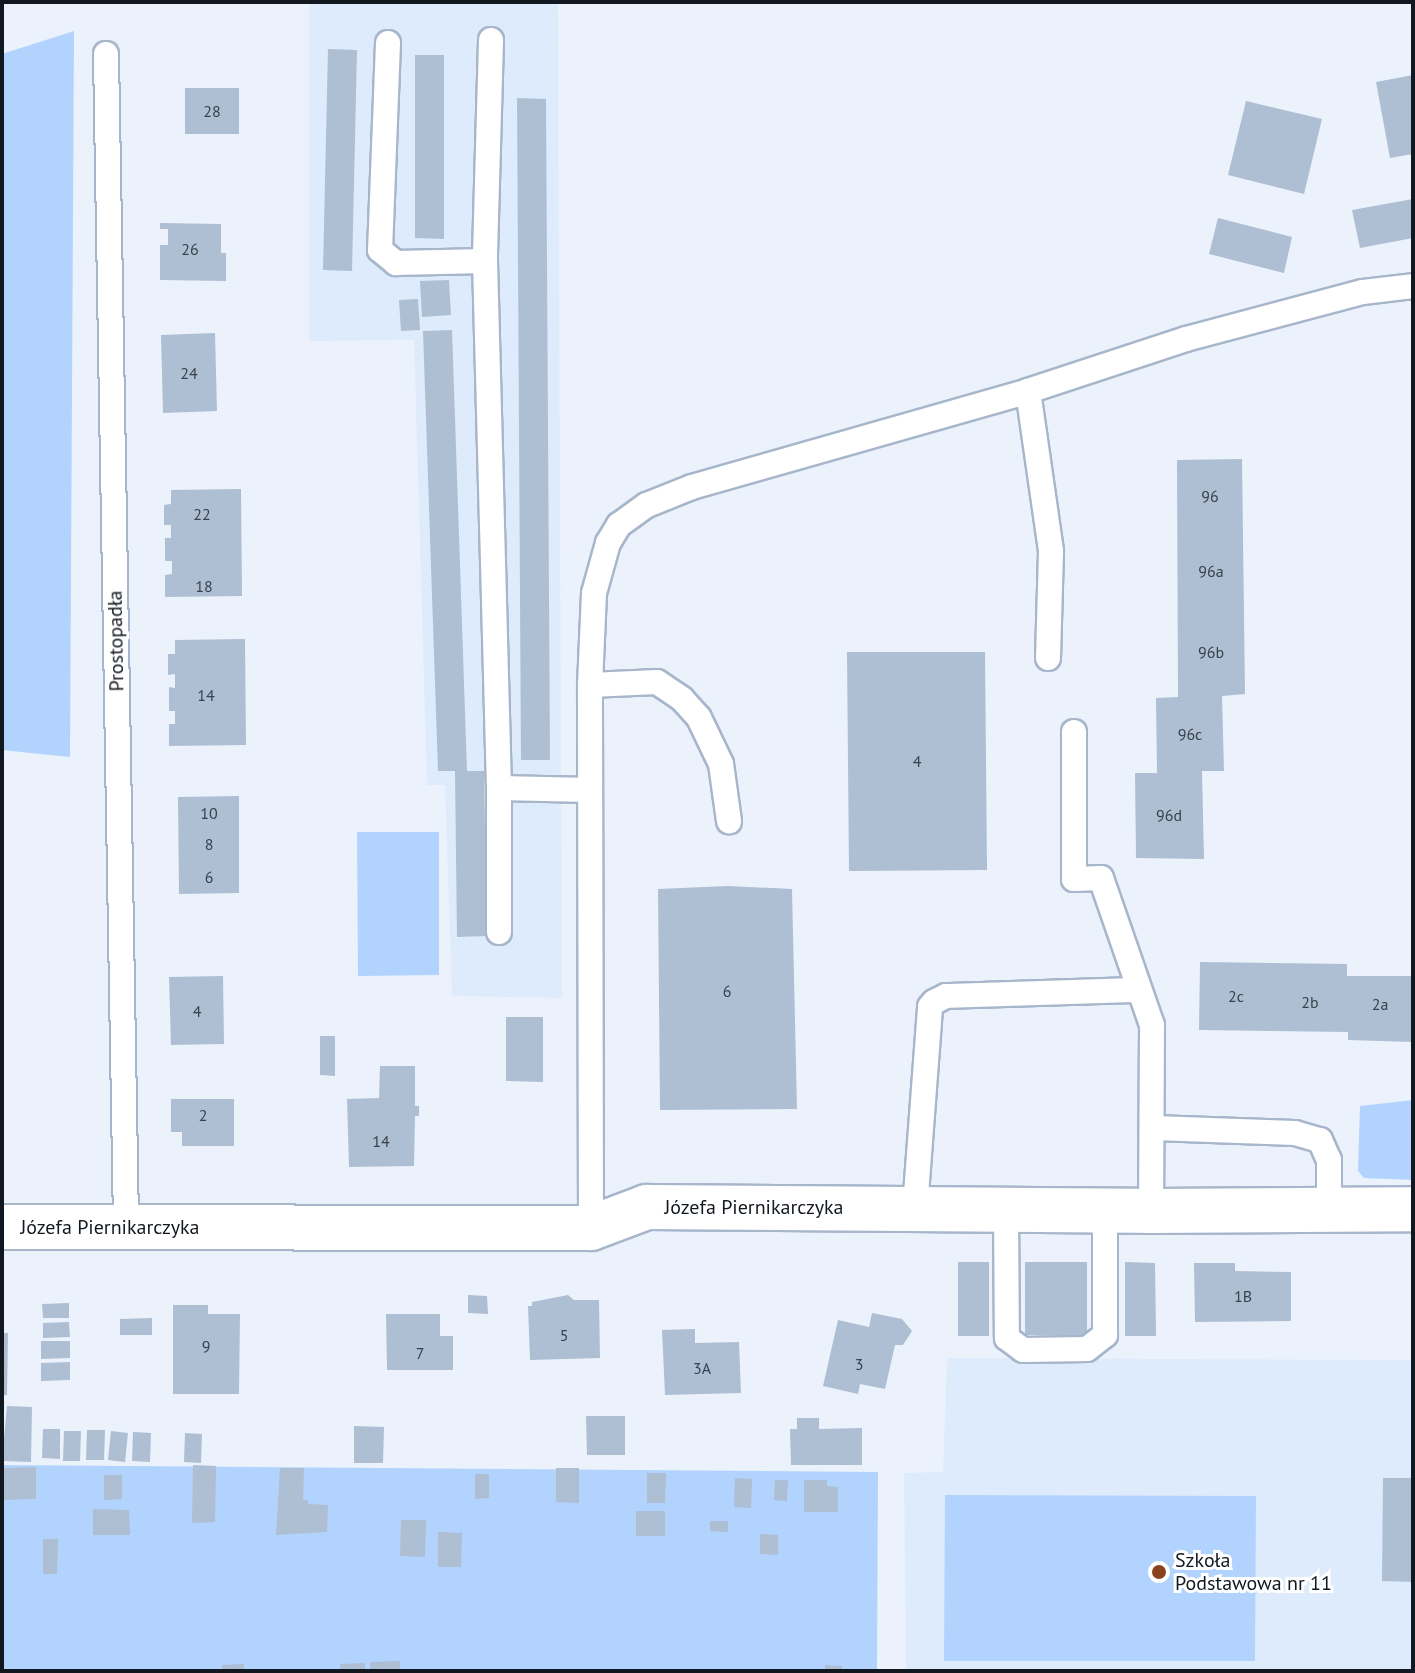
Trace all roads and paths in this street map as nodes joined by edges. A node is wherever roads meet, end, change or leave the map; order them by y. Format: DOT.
graph roads {
  1 [pos="491,40"];
  2 [pos="388,43"];
  3 [pos="106,54"];
  4 [pos="485,261"];
  5 [pos="1413,286"];
  6 [pos="1028,391"];
  7 [pos="1048,658"];
  8 [pos="590,685"];
  9 [pos="1074,732"];
  10 [pos="499,788"];
  11 [pos="590,790"];
  12 [pos="729,821"];
  13 [pos="499,932"];
  14 [pos="1138,990"];
  15 [pos="1154,1128"];
  16 [pos="915,1208"];
  17 [pos="1329,1208"];
  18 [pos="1006,1209"];
  19 [pos="1413,1209"];
  20 [pos="1105,1210"];
  21 [pos="1151,1211"];
  22 [pos="2,1227"];
  23 [pos="126,1227"];
  24 [pos="591,1228"];
  1 -- 4 [label="lane"];
  2 -- 4 [label="lane"];
  3 -- 23 [label="lane, Prostopadła"];
  4 -- 10 [label="lane"];
  5 -- 6 [label="lane"];
  6 -- 7 [label="lane"];
  6 -- 8 [label="lane"];
  8 -- 11 [label="lane"];
  8 -- 12 [label="lane"];
  9 -- 14 [label="lane"];
  10 -- 11 [label="lane"];
  10 -- 13 [label="lane"];
  11 -- 24 [label="lane"];
  14 -- 15 [label="lane"];
  14 -- 16 [label="lane"];
  15 -- 17 [label="lane"];
  15 -- 21 [label="lane"];
  16 -- 18 [label="street, Józefa Piernikarczyka"];
  16 -- 24 [label="street, Józefa Piernikarczyka"];
  17 -- 19 [label="street, Józefa Piernikarczyka"];
  17 -- 21 [label="street, Józefa Piernikarczyka"];
  18 -- 20 [label="street, Józefa Piernikarczyka"];
  18 -- 20 [label="lane"];
  20 -- 21 [label="street, Józefa Piernikarczyka"];
  22 -- 23 [label="street, Józefa Piernikarczyka"];
  23 -- 24 [label="street, Józefa Piernikarczyka"];
}
